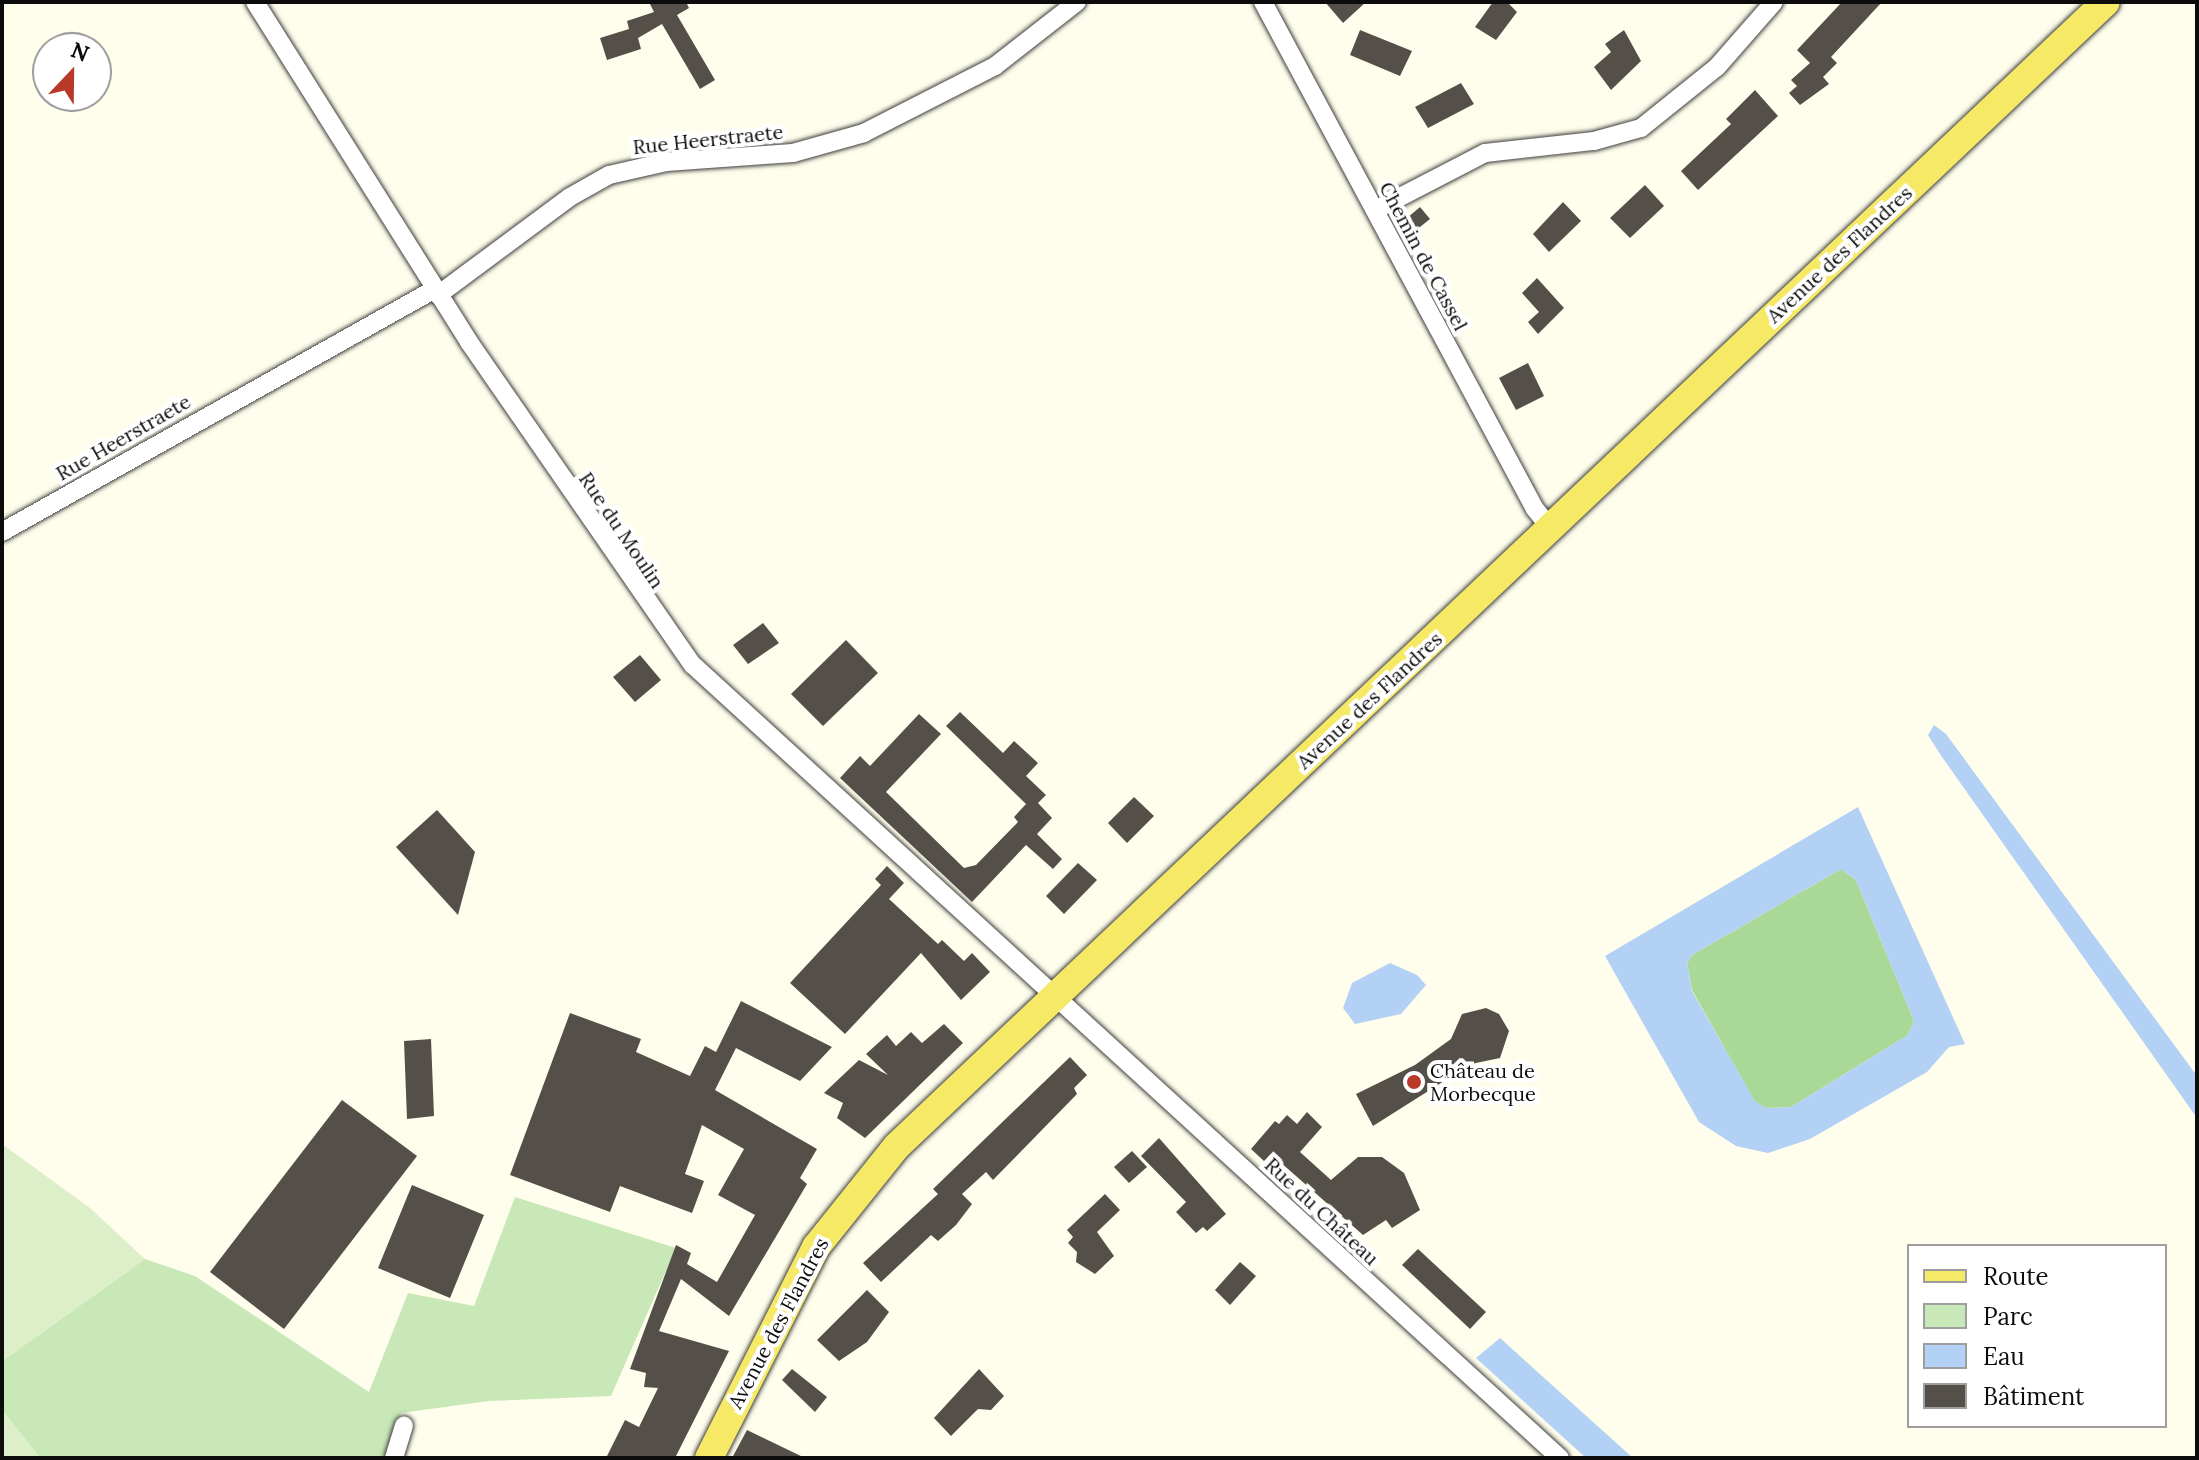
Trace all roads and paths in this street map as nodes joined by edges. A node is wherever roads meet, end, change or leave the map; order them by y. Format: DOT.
graph roads {
  1 [pos="255,2"];
  2 [pos="1077,2"];
  3 [pos="1263,2"];
  4 [pos="1774,2"];
  5 [pos="2106,2"];
  6 [pos="1375,210"];
  7 [pos="436,293"];
  8 [pos="1551,529"];
  9 [pos="2,532"];
  10 [pos="1056,996"];
  11 [pos="404,1425"];
  12 [pos="394,1458"];
  13 [pos="709,1458"];
  14 [pos="1560,1458"];
  1 -- 7 [label="street, Rue du Moulin"];
  2 -- 7 [label="street, Rue Heerstraete"];
  3 -- 6 [label="street, Chemin de Cassel"];
  4 -- 6 [label="street"];
  5 -- 8 [label="main road, Avenue des Flandres"];
  6 -- 8 [label="street, Chemin de Cassel"];
  7 -- 9 [label="street, Rue Heerstraete"];
  7 -- 10 [label="street, Rue du Moulin"];
  8 -- 10 [label="main road, Avenue des Flandres"];
  10 -- 13 [label="main road, Avenue des Flandres"];
  10 -- 14 [label="street, Rue du Château"];
  11 -- 12 [label="street"];
}
